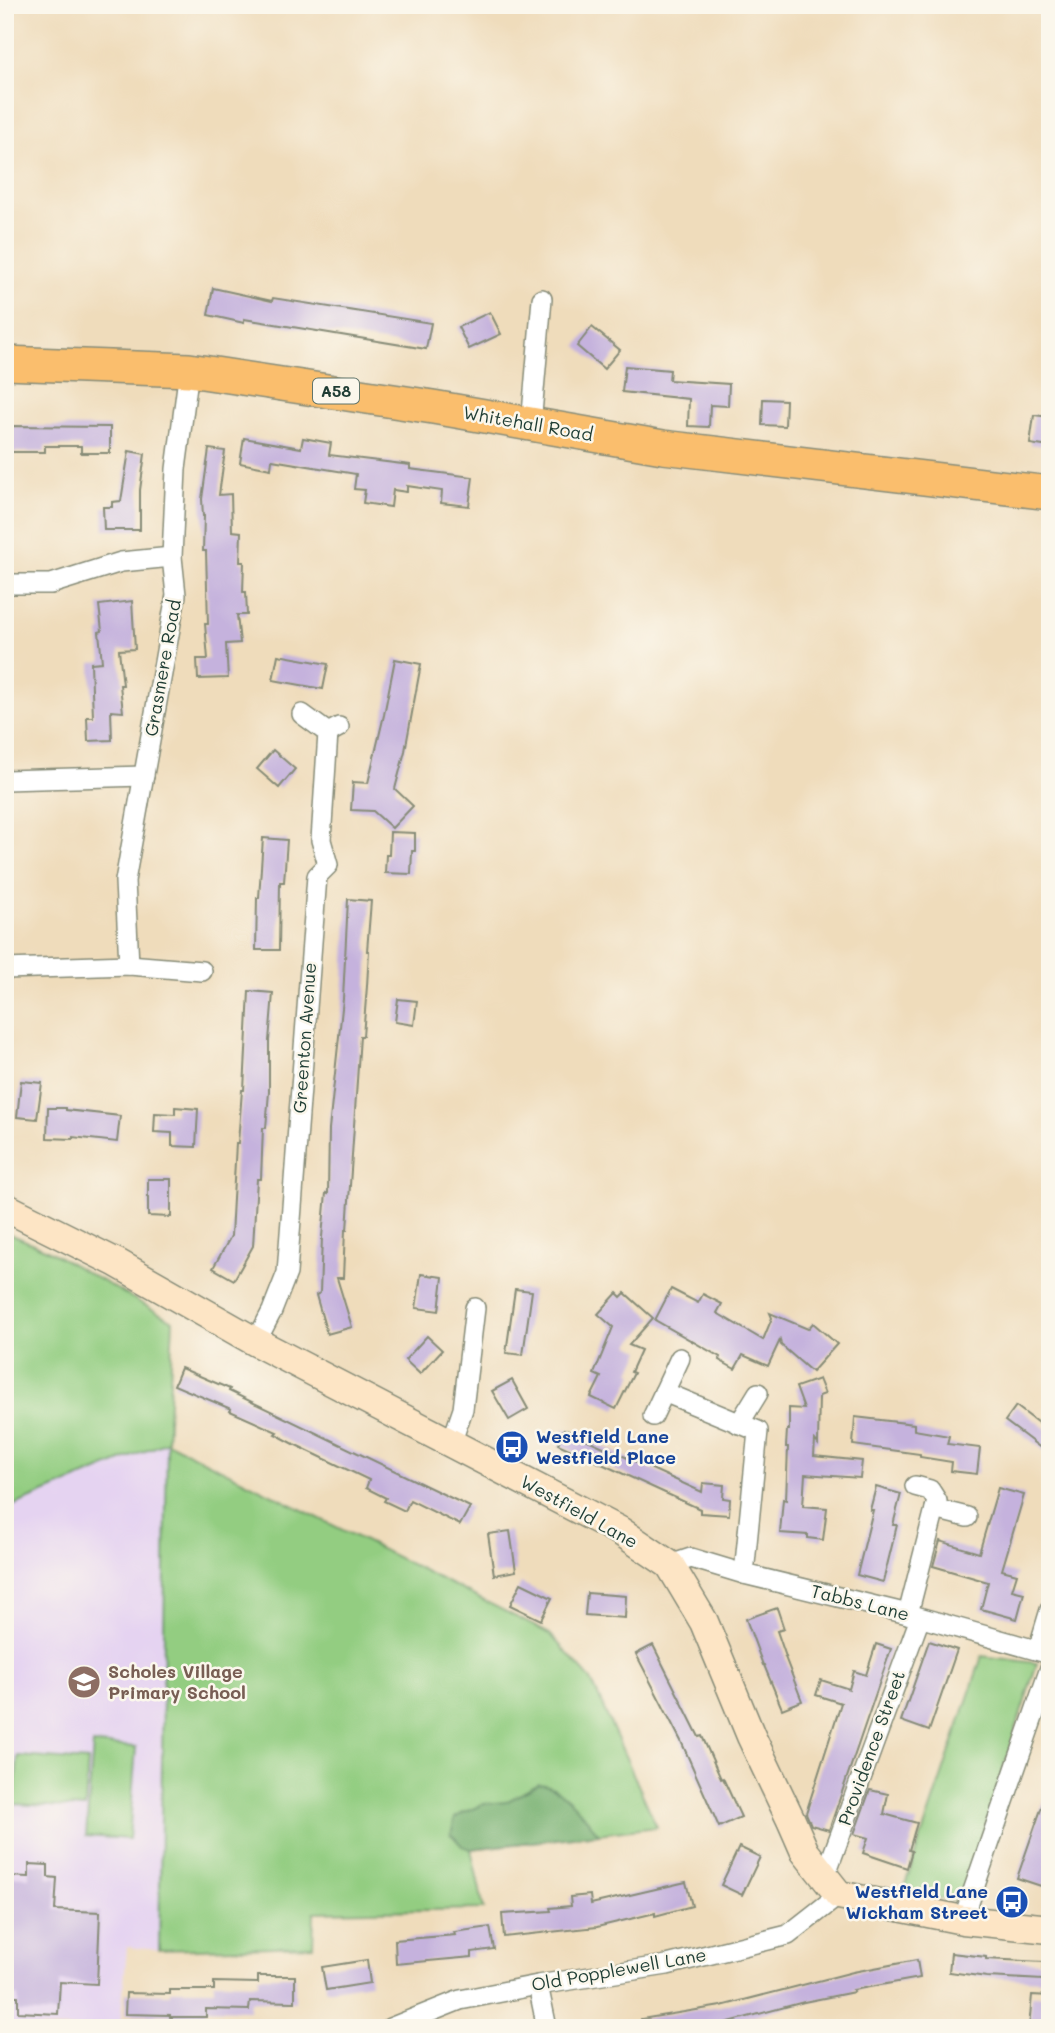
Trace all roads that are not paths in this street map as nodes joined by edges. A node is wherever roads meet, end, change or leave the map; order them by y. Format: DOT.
graph roads {
  1 [pos="542,299"];
  2 [pos="5,363"];
  3 [pos="189,370"];
  4 [pos="531,425"];
  5 [pos="1050,493"];
  6 [pos="172,557"];
  7 [pos="5,584"];
  8 [pos="302,715"];
  9 [pos="144,776"];
  10 [pos="5,779"];
  11 [pos="129,965"];
  12 [pos="5,969"];
  13 [pos="202,971"];
  14 [pos="5,1207"];
  15 [pos="475,1308"];
  16 [pos="256,1342"];
  17 [pos="680,1358"];
  18 [pos="664,1392"];
  19 [pos="758,1394"];
  20 [pos="653,1416"];
  21 [pos="739,1424"];
  22 [pos="451,1444"];
  23 [pos="915,1486"];
  24 [pos="936,1505"];
  25 [pos="967,1517"];
  26 [pos="670,1565"];
  27 [pos="744,1574"];
  28 [pos="1050,1610"];
  29 [pos="914,1616"];
  30 [pos="1044,1652"];
  31 [pos="1050,1668"];
  32 [pos="832,1887"];
  33 [pos="963,1920"];
  34 [pos="1050,1929"];
  35 [pos="538,1985"];
  36 [pos="390,2028"];
  37 [pos="547,2028"];
  1 -- 4 [label="street"];
  2 -- 3 [label="highway, Whitehall Road / A58"];
  3 -- 4 [label="highway, Whitehall Road / A58"];
  3 -- 6 [label="street, Grasmere Road"];
  4 -- 5 [label="highway, Whitehall Road / A58"];
  6 -- 7 [label="street"];
  6 -- 9 [label="street, Grasmere Road"];
  8 -- 16 [label="street, Greenton Avenue"];
  9 -- 10 [label="street"];
  9 -- 11 [label="street, Grasmere Road"];
  11 -- 12 [label="street"];
  11 -- 13 [label="street"];
  14 -- 16 [label="main road, Westfield Lane"];
  15 -- 22 [label="street"];
  16 -- 22 [label="main road, Westfield Lane"];
  17 -- 18 [label="street"];
  18 -- 20 [label="street"];
  18 -- 21 [label="street"];
  19 -- 21 [label="street"];
  21 -- 27 [label="street"];
  22 -- 26 [label="main road, Westfield Lane"];
  23 -- 24 [label="street"];
  24 -- 25 [label="street"];
  24 -- 29 [label="street, Providence Street"];
  26 -- 27 [label="street, Tabbs Lane"];
  26 -- 32 [label="main road, Westfield Lane"];
  27 -- 29 [label="street, Tabbs Lane"];
  28 -- 30 [label="street"];
  29 -- 30 [label="street, Tabbs Lane"];
  29 -- 32 [label="street, Providence Street"];
  31 -- 33 [label="street"];
  32 -- 33 [label="main road"];
  32 -- 35 [label="street, Old Popplewell Lane"];
  33 -- 34 [label="main road"];
  35 -- 36 [label="street, Old Popplewell Lane"];
  35 -- 37 [label="street"];
}
